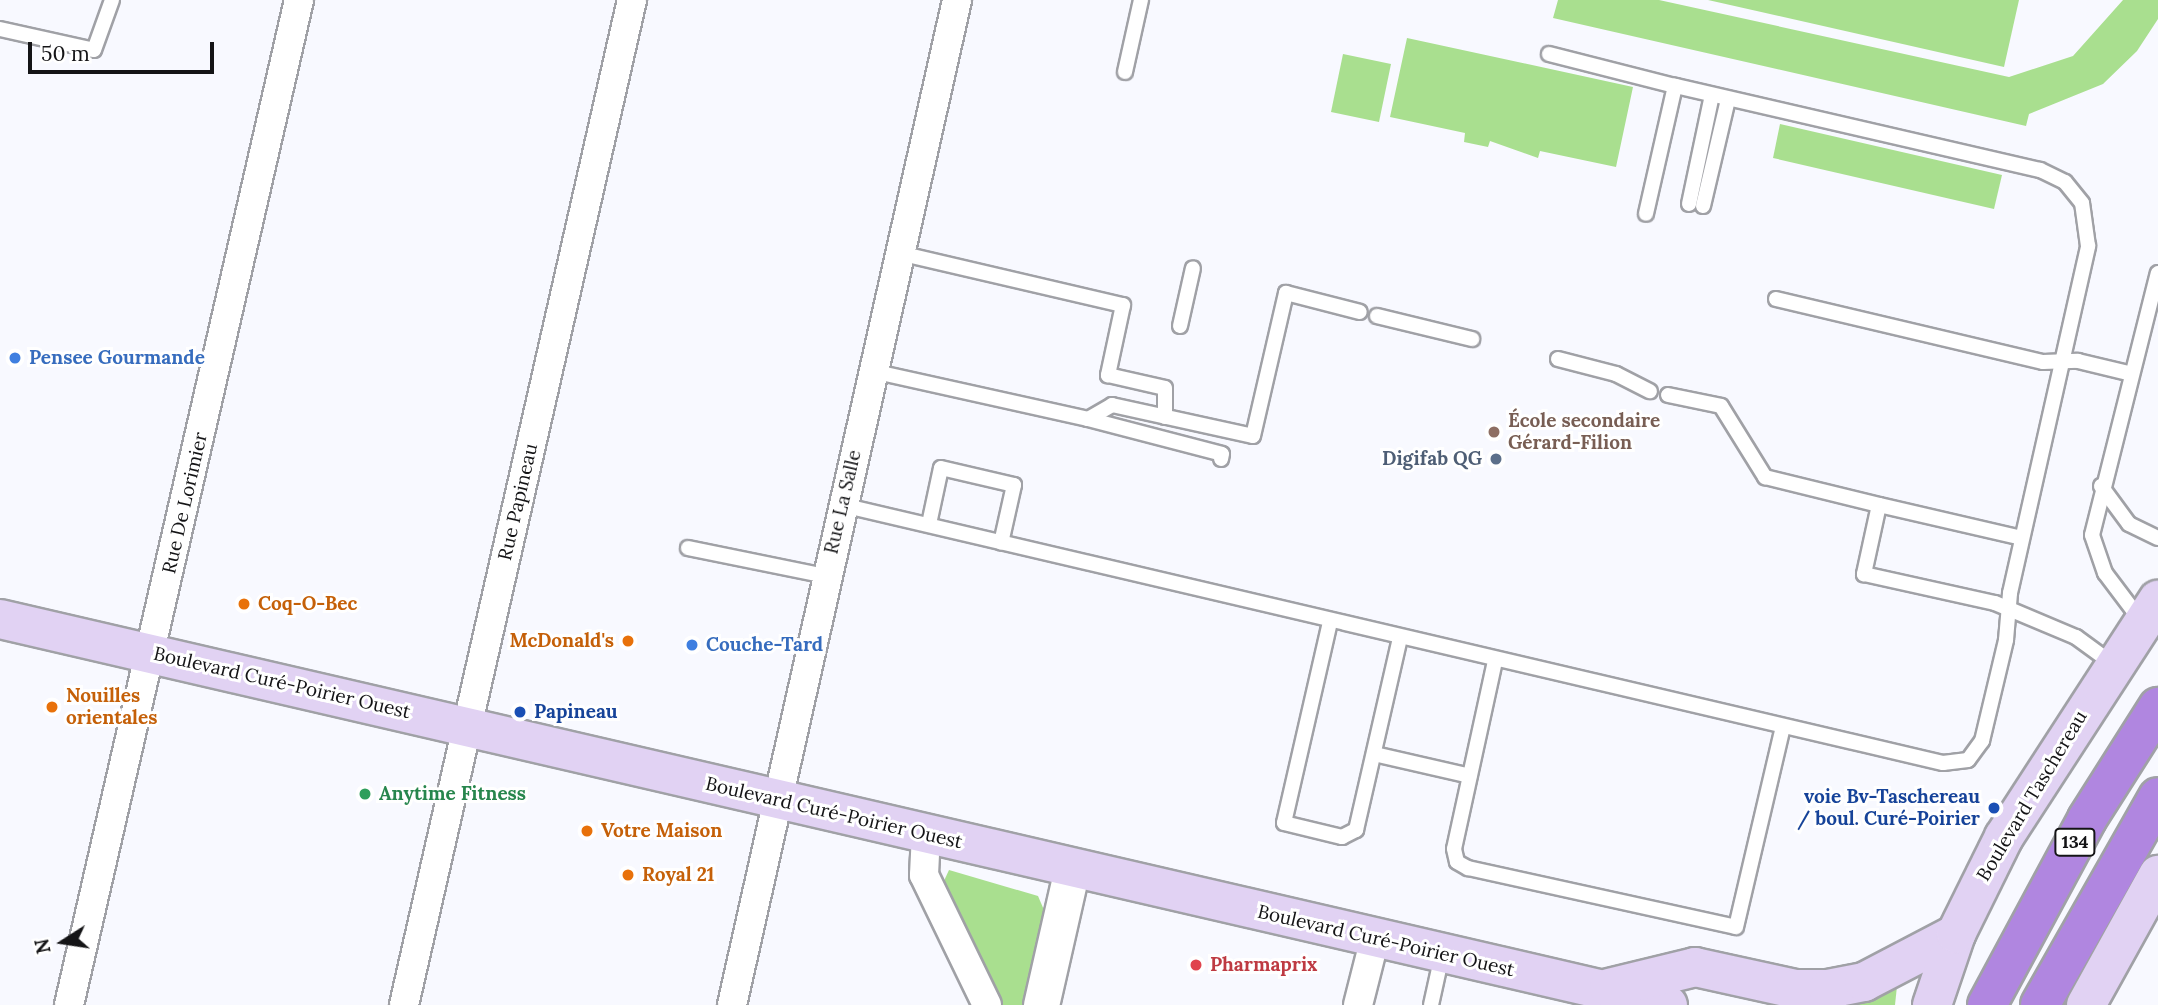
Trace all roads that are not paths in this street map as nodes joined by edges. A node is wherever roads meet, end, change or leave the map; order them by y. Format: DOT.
graph roads {
  1 [pos="112,0"];
  2 [pos="299,0"];
  3 [pos="632,0"];
  4 [pos="957,0"];
  5 [pos="1141,0"];
  6 [pos="0,29"];
  7 [pos="1549,54"];
  8 [pos="1125,72"];
  9 [pos="1675,86"];
  10 [pos="1712,95"];
  11 [pos="1728,99"];
  12 [pos="1646,214"];
  13 [pos="899,253"];
  14 [pos="1193,268"];
  15 [pos="2158,273"];
  16 [pos="1776,299"];
  17 [pos="1360,312"];
  18 [pos="1377,316"];
  19 [pos="1180,326"];
  20 [pos="1472,339"];
  21 [pos="1558,359"];
  22 [pos="2062,362"];
  23 [pos="872,371"];
  24 [pos="2128,373"];
  25 [pos="1650,391"];
  26 [pos="1668,395"];
  27 [pos="1166,417"];
  28 [pos="1088,419"];
  29 [pos="1221,459"];
  30 [pos="2101,486"];
  31 [pos="842,505"];
  32 [pos="1879,505"];
  33 [pos="929,524"];
  34 [pos="2022,538"];
  35 [pos="2158,538"];
  36 [pos="1001,543"];
  37 [pos="688,548"];
  38 [pos="826,576"];
  39 [pos="2008,609"];
  40 [pos="2150,611"];
  41 [pos="0,619"];
  42 [pos="1330,622"];
  43 [pos="1400,638"];
  44 [pos="152,653"];
  45 [pos="1495,661"];
  46 [pos="2113,664"];
  47 [pos="2158,706"];
  48 [pos="468,725"];
  49 [pos="1783,727"];
  50 [pos="1374,754"];
  51 [pos="1470,776"];
  52 [pos="2158,797"];
  53 [pos="777,799"];
  54 [pos="926,834"];
  55 [pos="1072,867"];
  56 [pos="2158,875"];
  57 [pos="1376,938"];
  58 [pos="1954,943"];
  59 [pos="1442,953"];
  60 [pos="1601,990"];
  61 [pos="1988,997"];
  62 [pos="2042,1001"];
  63 [pos="69,1005"];
  64 [pos="404,1005"];
  65 [pos="732,1005"];
  66 [pos="987,1005"];
  67 [pos="1041,1005"];
  68 [pos="1358,1005"];
  69 [pos="1431,1005"];
  70 [pos="1668,1005"];
  71 [pos="1932,1005"];
  72 [pos="2086,1005"];
  1 -- 6 [label="lane"];
  2 -- 44 [label="street, Rue De Lorimier"];
  3 -- 48 [label="street, Rue Papineau"];
  4 -- 13 [label="street, Rue La Salle"];
  5 -- 8 [label="lane"];
  7 -- 9 [label="lane"];
  9 -- 10 [label="lane"];
  9 -- 12 [label="lane"];
  10 -- 11 [label="lane"];
  10 -- 11 [label="lane"];
  11 -- 22 [label="lane"];
  13 -- 23 [label="street, Rue La Salle"];
  13 -- 27 [label="lane"];
  14 -- 19 [label="lane"];
  15 -- 24 [label="lane"];
  16 -- 22 [label="lane"];
  17 -- 27 [label="lane"];
  18 -- 20 [label="lane"];
  21 -- 25 [label="lane"];
  22 -- 24 [label="lane"];
  22 -- 34 [label="lane"];
  23 -- 28 [label="lane"];
  23 -- 31 [label="street, Rue La Salle"];
  24 -- 30 [label="lane"];
  26 -- 32 [label="lane"];
  27 -- 28 [label="lane"];
  28 -- 29 [label="lane"];
  30 -- 35 [label="lane"];
  30 -- 40 [label="lane"];
  31 -- 33 [label="lane"];
  31 -- 38 [label="street, Rue La Salle"];
  32 -- 34 [label="lane"];
  32 -- 39 [label="lane"];
  33 -- 36 [label="lane"];
  33 -- 36 [label="lane"];
  34 -- 39 [label="lane"];
  36 -- 42 [label="lane"];
  37 -- 38 [label="lane"];
  38 -- 53 [label="street, Rue La Salle"];
  39 -- 46 [label="lane"];
  39 -- 49 [label="lane"];
  40 -- 46 [label="main road, Boulevard Taschereau"];
  41 -- 44 [label="main road, Boulevard Curé-Poirier Ouest"];
  42 -- 43 [label="lane"];
  42 -- 50 [label="lane"];
  43 -- 45 [label="lane"];
  43 -- 50 [label="lane"];
  44 -- 48 [label="main road, Boulevard Curé-Poirier Ouest"];
  44 -- 63 [label="street, Rue De Lorimier"];
  45 -- 49 [label="lane"];
  45 -- 51 [label="lane"];
  46 -- 58 [label="main road, Boulevard Taschereau"];
  47 -- 61 [label="highway, 134"];
  48 -- 53 [label="main road, Boulevard Curé-Poirier Ouest"];
  48 -- 64 [label="street, Rue Papineau"];
  49 -- 51 [label="lane"];
  50 -- 51 [label="lane"];
  52 -- 62 [label="highway, 134"];
  53 -- 54 [label="main road, Boulevard Curé-Poirier Ouest"];
  53 -- 65 [label="street, Rue La Salle"];
  54 -- 55 [label="main road, Boulevard Curé-Poirier Ouest"];
  54 -- 66 [label="street"];
  55 -- 57 [label="main road, Boulevard Curé-Poirier Ouest"];
  55 -- 67 [label="street"];
  56 -- 72 [label="main road"];
  57 -- 59 [label="main road, Boulevard Curé-Poirier Ouest"];
  57 -- 68 [label="street"];
  58 -- 60 [label="main road"];
  58 -- 61 [label="main road"];
  58 -- 71 [label="main road, Boulevard Taschereau"];
  59 -- 60 [label="main road, Boulevard Curé-Poirier Ouest"];
  59 -- 69 [label="lane"];
  60 -- 70 [label="main road, Boulevard Curé-Poirier Ouest"];
}
